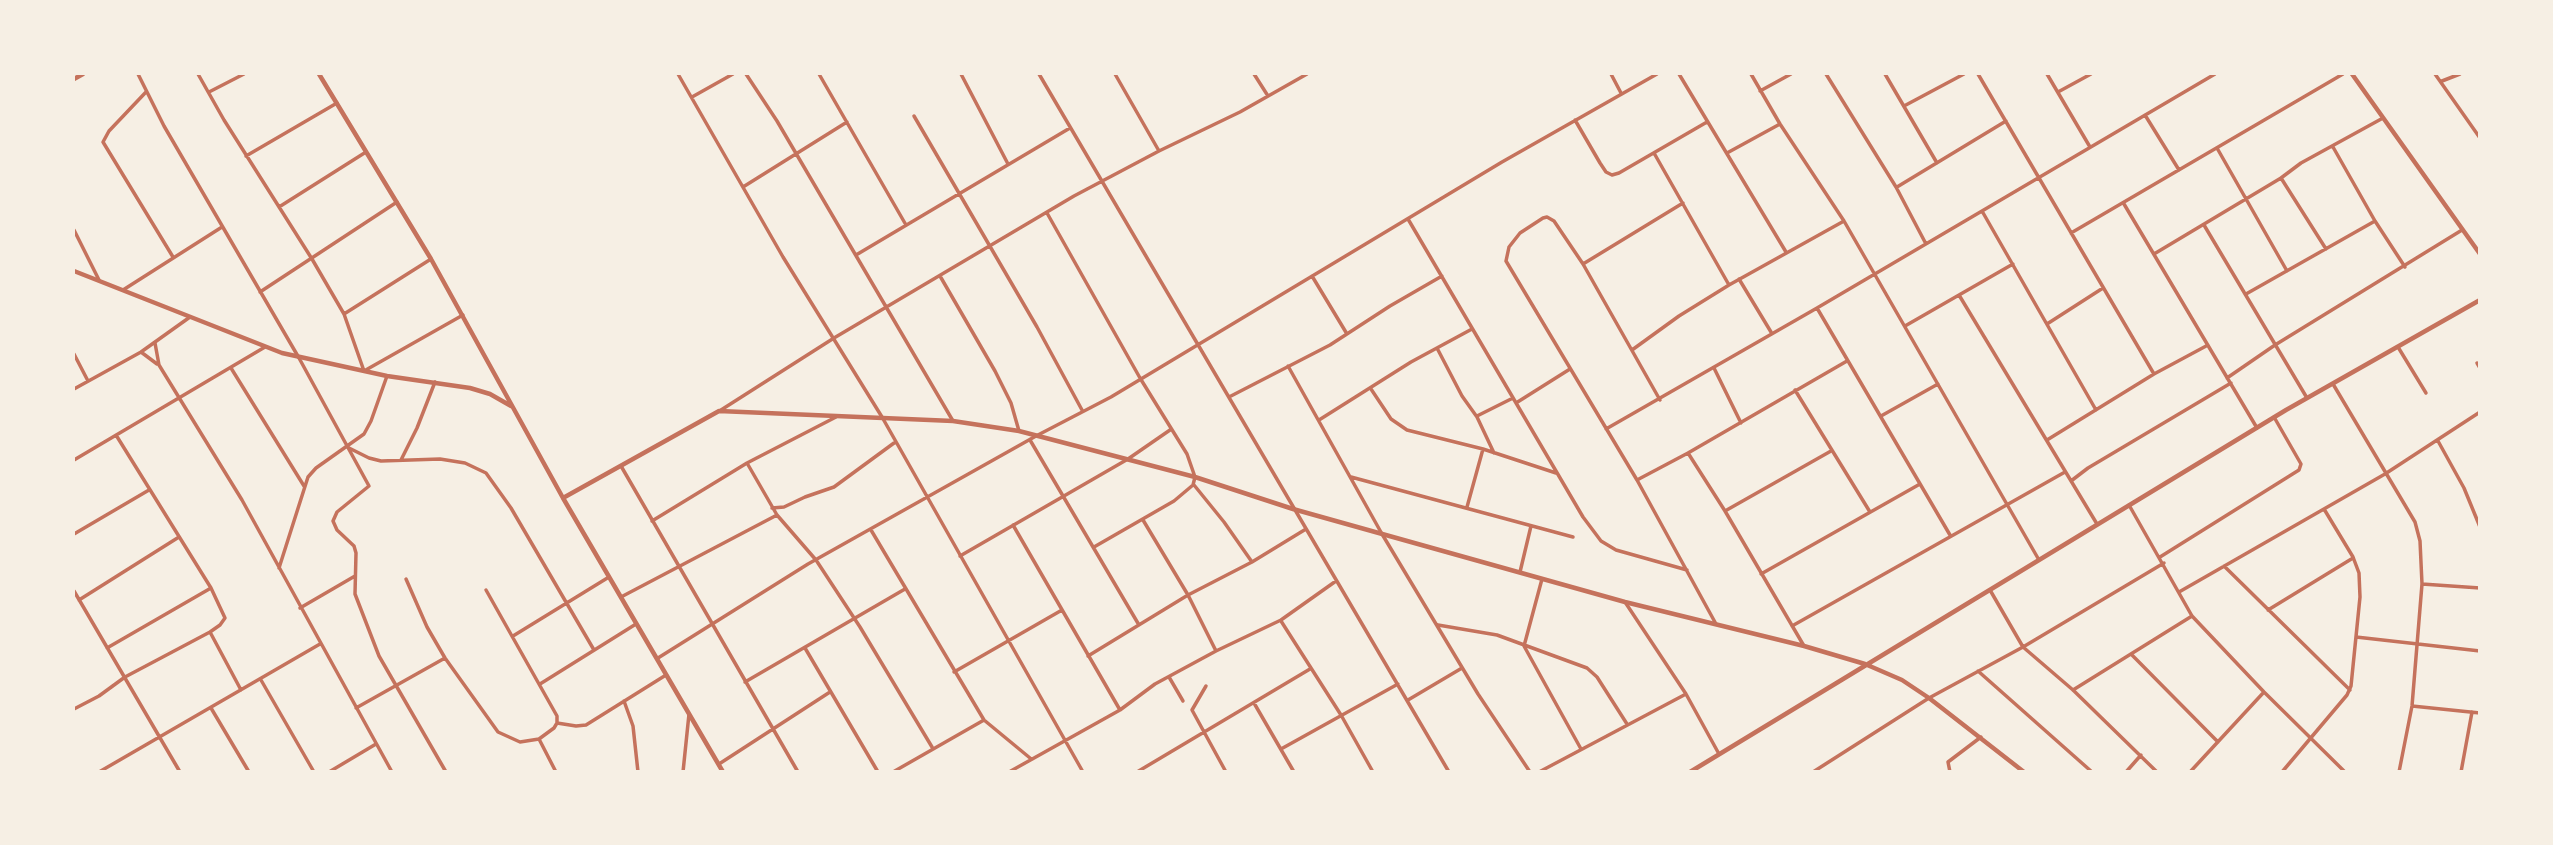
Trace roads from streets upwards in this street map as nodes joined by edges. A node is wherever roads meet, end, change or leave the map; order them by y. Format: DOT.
graph roads {
  1 [pos="83,74"];
  2 [pos="138,74"];
  3 [pos="198,74"];
  4 [pos="244,74"];
  5 [pos="319,74"];
  6 [pos="678,74"];
  7 [pos="733,74"];
  8 [pos="746,74"];
  9 [pos="819,74"];
  10 [pos="961,74"];
  11 [pos="1039,74"];
  12 [pos="1115,74"];
  13 [pos="1254,74"];
  14 [pos="1307,74"];
  15 [pos="1611,74"];
  16 [pos="1657,74"];
  17 [pos="1679,74"];
  18 [pos="1751,74"];
  19 [pos="1791,74"];
  20 [pos="1826,74"];
  21 [pos="1885,74"];
  22 [pos="1964,74"];
  23 [pos="1978,74"];
  24 [pos="2048,74"];
  25 [pos="2091,74"];
  26 [pos="2216,74"];
  27 [pos="2343,74"];
  28 [pos="2352,74"];
  29 [pos="2435,74"];
  30 [pos="2460,74"];
  31 [pos="74,79"];
  32 [pos="2442,81"];
  33 [pos="1760,91"];
  34 [pos="146,92"];
  35 [pos="209,92"];
  36 [pos="2058,92"];
  37 [pos="1621,93"];
  38 [pos="1268,96"];
  39 [pos="691,97"];
  40 [pos="337,103"];
  41 [pos="1904,106"];
  42 [pos="2145,115"];
  43 [pos="914,116"];
  44 [pos="2383,118"];
  45 [pos="1575,120"];
  46 [pos="2006,121"];
  47 [pos="847,122"];
  48 [pos="1707,122"];
  49 [pos="1780,124"];
  50 [pos="1070,128"];
  51 [pos="2480,138"];
  52 [pos="2333,147"];
  53 [pos="2090,148"];
  54 [pos="2217,148"];
  55 [pos="1158,151"];
  56 [pos="366,152"];
  57 [pos="1654,153"];
  58 [pos="1727,153"];
  59 [pos="796,155"];
  60 [pos="246,156"];
  61 [pos="1937,163"];
  62 [pos="1008,164"];
  63 [pos="2179,171"];
  64 [pos="2039,178"];
  65 [pos="2281,178"];
  66 [pos="1101,181"];
  67 [pos="743,187"];
  68 [pos="1896,187"];
  69 [pos="960,193"];
  70 [pos="2246,200"];
  71 [pos="397,202"];
  72 [pos="1683,203"];
  73 [pos="2123,203"];
  74 [pos="278,207"];
  75 [pos="1982,211"];
  76 [pos="1047,213"];
  77 [pos="1408,219"];
  78 [pos="2375,220"];
  79 [pos="1844,221"];
  80 [pos="906,225"];
  81 [pos="2204,225"];
  82 [pos="222,227"];
  83 [pos="74,230"];
  84 [pos="2462,230"];
  85 [pos="2071,233"];
  86 [pos="1926,244"];
  87 [pos="990,246"];
  88 [pos="2326,249"];
  89 [pos="1786,252"];
  90 [pos="2154,254"];
  91 [pos="2480,254"];
  92 [pos="856,255"];
  93 [pos="173,257"];
  94 [pos="312,259"];
  95 [pos="431,259"];
  96 [pos="1583,264"];
  97 [pos="2012,264"];
  98 [pos="2405,267"];
  99 [pos="74,271"];
  100 [pos="2287,271"];
  101 [pos="1874,273"];
  102 [pos="940,276"];
  103 [pos="1312,276"];
  104 [pos="1442,276"];
  105 [pos="1739,279"];
  106 [pos="100,281"];
  107 [pos="1729,285"];
  108 [pos="2103,288"];
  109 [pos="123,290"];
  110 [pos="260,292"];
  111 [pos="2246,294"];
  112 [pos="1959,295"];
  113 [pos="2480,300"];
  114 [pos="887,308"];
  115 [pos="1817,308"];
  116 [pos="344,314"];
  117 [pos="463,315"];
  118 [pos="190,317"];
  119 [pos="2047,324"];
  120 [pos="1905,327"];
  121 [pos="1472,329"];
  122 [pos="1771,332"];
  123 [pos="1348,334"];
  124 [pos="834,338"];
  125 [pos="155,343"];
  126 [pos="1199,345"];
  127 [pos="2208,345"];
  128 [pos="2275,345"];
  129 [pos="2399,346"];
  130 [pos="266,347"];
  131 [pos="1437,348"];
  132 [pos="1632,350"];
  133 [pos="141,352"];
  134 [pos="74,354"];
  135 [pos="299,358"];
  136 [pos="1847,361"];
  137 [pos="159,365"];
  138 [pos="1288,366"];
  139 [pos="231,368"];
  140 [pos="1714,368"];
  141 [pos="1570,369"];
  142 [pos="364,371"];
  143 [pos="2154,374"];
  144 [pos="387,376"];
  145 [pos="2227,378"];
  146 [pos="1140,379"];
  147 [pos="88,381"];
  148 [pos="435,382"];
  149 [pos="2231,383"];
  150 [pos="1938,384"];
  151 [pos="2333,384"];
  152 [pos="1371,388"];
  153 [pos="74,390"];
  154 [pos="1795,390"];
  155 [pos="2426,393"];
  156 [pos="1229,397"];
  157 [pos="1513,398"];
  158 [pos="2307,398"];
  159 [pos="178,399"];
  160 [pos="1660,400"];
  161 [pos="1516,403"];
  162 [pos="512,407"];
  163 [pos="2096,410"];
  164 [pos="719,411"];
  165 [pos="1082,411"];
  166 [pos="2480,412"];
  167 [pos="836,416"];
  168 [pos="1881,416"];
  169 [pos="881,417"];
  170 [pos="1477,417"];
  171 [pos="2274,417"];
  172 [pos="1319,420"];
  173 [pos="953,421"];
  174 [pos="1741,423"];
  175 [pos="2257,428"];
  176 [pos="1606,429"];
  177 [pos="1170,430"];
  178 [pos="1019,431"];
  179 [pos="116,435"];
  180 [pos="1033,438"];
  181 [pos="2046,440"];
  182 [pos="2438,441"];
  183 [pos="894,443"];
  184 [pos="346,446"];
  185 [pos="1483,449"];
  186 [pos="1831,451"];
  187 [pos="1494,453"];
  188 [pos="1688,453"];
  189 [pos="1128,459"];
  190 [pos="74,460"];
  191 [pos="400,461"];
  192 [pos="747,463"];
  193 [pos="621,466"];
  194 [pos="2065,472"];
  195 [pos="1558,474"];
  196 [pos="2385,474"];
  197 [pos="1195,477"];
  198 [pos="1351,477"];
  199 [pos="1637,480"];
  200 [pos="2071,481"];
  201 [pos="1920,484"];
  202 [pos="1193,485"];
  203 [pos="304,486"];
  204 [pos="149,490"];
  205 [pos="1064,495"];
  206 [pos="563,498"];
  207 [pos="926,498"];
  208 [pos="2008,505"];
  209 [pos="2129,505"];
  210 [pos="1467,507"];
  211 [pos="772,508"];
  212 [pos="1293,509"];
  213 [pos="2324,509"];
  214 [pos="1725,511"];
  215 [pos="1870,513"];
  216 [pos="777,515"];
  217 [pos="1143,520"];
  218 [pos="652,521"];
  219 [pos="1013,525"];
  220 [pos="2097,525"];
  221 [pos="1531,526"];
  222 [pos="2480,527"];
  223 [pos="1306,529"];
  224 [pos="871,530"];
  225 [pos="74,534"];
  226 [pos="1382,534"];
  227 [pos="1950,535"];
  228 [pos="179,537"];
  229 [pos="1573,537"];
  230 [pos="1094,547"];
  231 [pos="960,556"];
  232 [pos="2160,557"];
  233 [pos="2353,557"];
  234 [pos="816,560"];
  235 [pos="2039,560"];
  236 [pos="1252,562"];
  237 [pos="2164,563"];
  238 [pos="2224,566"];
  239 [pos="678,567"];
  240 [pos="278,570"];
  241 [pos="1687,570"];
  242 [pos="1520,572"];
  243 [pos="1761,574"];
  244 [pos="355,576"];
  245 [pos="609,577"];
  246 [pos="406,579"];
  247 [pos="1543,579"];
  248 [pos="1336,581"];
  249 [pos="2422,584"];
  250 [pos="211,588"];
  251 [pos="2480,588"];
  252 [pos="905,589"];
  253 [pos="486,590"];
  254 [pos="1990,590"];
  255 [pos="74,591"];
  256 [pos="2179,592"];
  257 [pos="1188,595"];
  258 [pos="621,597"];
  259 [pos="79,600"];
  260 [pos="566,602"];
  261 [pos="1625,602"];
  262 [pos="300,608"];
  263 [pos="1062,610"];
  264 [pos="2268,610"];
  265 [pos="2192,616"];
  266 [pos="855,619"];
  267 [pos="1281,620"];
  268 [pos="637,623"];
  269 [pos="1716,624"];
  270 [pos="712,625"];
  271 [pos="1139,625"];
  272 [pos="1438,625"];
  273 [pos="1792,626"];
  274 [pos="210,632"];
  275 [pos="513,636"];
  276 [pos="2356,637"];
  277 [pos="1008,639"];
  278 [pos="320,644"];
  279 [pos="2416,644"];
  280 [pos="1524,646"];
  281 [pos="1804,646"];
  282 [pos="2023,647"];
  283 [pos="107,648"];
  284 [pos="805,648"];
  285 [pos="594,650"];
  286 [pos="1216,650"];
  287 [pos="2480,651"];
  288 [pos="2131,654"];
  289 [pos="1088,656"];
  290 [pos="658,658"];
  291 [pos="445,659"];
  292 [pos="1865,664"];
  293 [pos="1462,668"];
  294 [pos="1310,669"];
  295 [pos="954,671"];
  296 [pos="1978,671"];
  297 [pos="668,673"];
  298 [pos="125,677"];
  299 [pos="1169,677"];
  300 [pos="261,680"];
  301 [pos="745,682"];
  302 [pos="540,684"];
  303 [pos="1398,684"];
  304 [pos="396,685"];
  305 [pos="1206,686"];
  306 [pos="241,690"];
  307 [pos="2073,690"];
  308 [pos="2350,691"];
  309 [pos="830,692"];
  310 [pos="2264,692"];
  311 [pos="1686,694"];
  312 [pos="1929,698"];
  313 [pos="1408,700"];
  314 [pos="624,701"];
  315 [pos="1183,701"];
  316 [pos="1254,703"];
  317 [pos="2412,706"];
  318 [pos="211,708"];
  319 [pos="356,708"];
  320 [pos="74,709"];
  321 [pos="1120,710"];
  322 [pos="2472,712"];
  323 [pos="2480,713"];
  324 [pos="689,714"];
  325 [pos="1341,715"];
  326 [pos="984,720"];
  327 [pos="557,723"];
  328 [pos="1627,724"];
  329 [pos="772,727"];
  330 [pos="1203,733"];
  331 [pos="159,736"];
  332 [pos="1981,737"];
  333 [pos="2310,738"];
  334 [pos="539,739"];
  335 [pos="1067,740"];
  336 [pos="2218,742"];
  337 [pos="376,744"];
  338 [pos="932,747"];
  339 [pos="1281,749"];
  340 [pos="1581,749"];
  341 [pos="1719,754"];
  342 [pos="2141,755"];
  343 [pos="1030,758"];
  344 [pos="719,764"];
  345 [pos="1150,764"];
  346 [pos="99,772"];
  347 [pos="180,772"];
  348 [pos="249,772"];
  349 [pos="314,772"];
  350 [pos="329,772"];
  351 [pos="392,772"];
  352 [pos="446,772"];
  353 [pos="556,772"];
  354 [pos="638,772"];
  355 [pos="683,772"];
  356 [pos="723,772"];
  357 [pos="798,772"];
  358 [pos="878,772"];
  359 [pos="893,772"];
  360 [pos="1009,772"];
  361 [pos="1083,772"];
  362 [pos="1137,772"];
  363 [pos="1154,772"];
  364 [pos="1226,772"];
  365 [pos="1294,772"];
  366 [pos="1373,772"];
  367 [pos="1449,772"];
  368 [pos="1530,772"];
  369 [pos="1539,772"];
  370 [pos="1690,772"];
  371 [pos="1813,772"];
  372 [pos="1950,772"];
  373 [pos="2024,772"];
  374 [pos="2092,772"];
  375 [pos="2126,772"];
  376 [pos="2157,772"];
  377 [pos="2190,772"];
  378 [pos="2281,772"];
  379 [pos="2345,772"];
  380 [pos="2399,772"];
  381 [pos="2461,772"];
  1 -- 31 [label="street"];
  2 -- 34 [label="street"];
  3 -- 35 [label="street"];
  4 -- 35 [label="street"];
  5 -- 40 [label="street"];
  6 -- 39 [label="street"];
  7 -- 39 [label="street"];
  8 -- 59 [label="street"];
  9 -- 47 [label="street"];
  10 -- 62 [label="street"];
  11 -- 50 [label="street"];
  12 -- 55 [label="street"];
  13 -- 38 [label="street"];
  14 -- 38 [label="street"];
  15 -- 37 [label="street"];
  16 -- 37 [label="street"];
  17 -- 48 [label="street"];
  18 -- 33 [label="street"];
  19 -- 33 [label="street"];
  20 -- 68 [label="street"];
  21 -- 41 [label="street"];
  22 -- 41 [label="street"];
  23 -- 46 [label="street"];
  24 -- 36 [label="street"];
  25 -- 36 [label="street"];
  26 -- 42 [label="street"];
  27 -- 54 [label="street"];
  28 -- 44 [label="street"];
  29 -- 32 [label="street"];
  30 -- 32 [label="street"];
  32 -- 51 [label="street"];
  33 -- 49 [label="street"];
  34 -- 82 [label="street"];
  34 -- 93 [label="street"];
  35 -- 60 [label="street"];
  36 -- 53 [label="street"];
  37 -- 45 [label="street"];
  38 -- 55 [label="street"];
  39 -- 67 [label="street"];
  40 -- 56 [label="street"];
  40 -- 60 [label="street"];
  41 -- 61 [label="street"];
  42 -- 53 [label="street"];
  42 -- 63 [label="street"];
  43 -- 69 [label="street"];
  44 -- 52 [label="street"];
  44 -- 84 [label="street"];
  45 -- 57 [label="street"];
  45 -- 77 [label="street"];
  46 -- 61 [label="street"];
  46 -- 64 [label="street"];
  47 -- 59 [label="street"];
  47 -- 80 [label="street"];
  48 -- 57 [label="street"];
  48 -- 58 [label="street"];
  49 -- 58 [label="street"];
  49 -- 79 [label="street"];
  50 -- 62 [label="street"];
  50 -- 66 [label="street"];
  52 -- 65 [label="street"];
  52 -- 78 [label="street"];
  53 -- 64 [label="street"];
  54 -- 63 [label="street"];
  54 -- 70 [label="street"];
  55 -- 66 [label="street"];
  56 -- 71 [label="street"];
  56 -- 74 [label="street"];
  57 -- 72 [label="street"];
  58 -- 89 [label="street"];
  59 -- 67 [label="street"];
  59 -- 92 [label="street"];
  60 -- 74 [label="street"];
  61 -- 68 [label="street"];
  62 -- 69 [label="street"];
  63 -- 73 [label="street"];
  64 -- 75 [label="street"];
  64 -- 85 [label="street"];
  65 -- 70 [label="street"];
  65 -- 88 [label="street"];
  66 -- 76 [label="street"];
  66 -- 126 [label="street"];
  67 -- 124 [label="street"];
  68 -- 86 [label="street"];
  69 -- 80 [label="street"];
  69 -- 87 [label="street"];
  70 -- 81 [label="street"];
  70 -- 100 [label="street"];
  71 -- 94 [label="street"];
  71 -- 95 [label="street"];
  72 -- 96 [label="street"];
  72 -- 107 [label="street"];
  73 -- 85 [label="street"];
  73 -- 90 [label="street"];
  74 -- 94 [label="street"];
  75 -- 86 [label="street"];
  75 -- 97 [label="street"];
  76 -- 87 [label="street"];
  76 -- 146 [label="street"];
  77 -- 103 [label="street"];
  77 -- 104 [label="street"];
  78 -- 88 [label="street"];
  78 -- 98 [label="street"];
  79 -- 89 [label="street"];
  79 -- 101 [label="street"];
  80 -- 92 [label="street"];
  81 -- 90 [label="street"];
  81 -- 111 [label="street"];
  82 -- 93 [label="street"];
  82 -- 110 [label="street"];
  83 -- 106 [label="street"];
  84 -- 91 [label="street"];
  84 -- 98 [label="street"];
  85 -- 108 [label="street"];
  86 -- 101 [label="street"];
  87 -- 102 [label="street"];
  87 -- 165 [label="street"];
  88 -- 100 [label="street"];
  89 -- 105 [label="street"];
  90 -- 127 [label="street"];
  92 -- 114 [label="street"];
  93 -- 109 [label="street"];
  94 -- 110 [label="street"];
  94 -- 116 [label="street"];
  95 -- 116 [label="street"];
  95 -- 117 [label="street"];
  96 -- 132 [label="street"];
  96 -- 141 [label="street"];
  97 -- 112 [label="street"];
  97 -- 119 [label="street"];
  98 -- 128 [label="street"];
  99 -- 106 [label="street"];
  100 -- 111 [label="street"];
  101 -- 115 [label="street"];
  101 -- 120 [label="street"];
  102 -- 114 [label="street"];
  102 -- 178 [label="street"];
  103 -- 123 [label="street"];
  103 -- 126 [label="street"];
  104 -- 121 [label="street"];
  104 -- 123 [label="street"];
  105 -- 107 [label="street"];
  105 -- 122 [label="street"];
  106 -- 109 [label="street"];
  107 -- 132 [label="street"];
  108 -- 119 [label="street"];
  108 -- 143 [label="street"];
  109 -- 118 [label="street"];
  110 -- 135 [label="street"];
  111 -- 128 [label="street"];
  112 -- 120 [label="street"];
  112 -- 181 [label="street"];
  113 -- 129 [label="street"];
  114 -- 124 [label="street"];
  114 -- 173 [label="street"];
  115 -- 122 [label="street"];
  115 -- 136 [label="street"];
  116 -- 142 [label="street"];
  117 -- 142 [label="street"];
  117 -- 162 [label="street"];
  118 -- 125 [label="street"];
  118 -- 130 [label="street"];
  119 -- 163 [label="street"];
  120 -- 150 [label="street"];
  121 -- 131 [label="street"];
  121 -- 157 [label="street"];
  122 -- 140 [label="street"];
  123 -- 138 [label="street"];
  124 -- 164 [label="street"];
  124 -- 169 [label="street"];
  125 -- 133 [label="street"];
  125 -- 137 [label="street"];
  126 -- 146 [label="street"];
  126 -- 156 [label="street"];
  127 -- 143 [label="street"];
  127 -- 145 [label="street"];
  128 -- 145 [label="street"];
  128 -- 158 [label="street"];
  129 -- 151 [label="street"];
  129 -- 155 [label="street"];
  130 -- 135 [label="street"];
  130 -- 139 [label="street"];
  131 -- 152 [label="street"];
  131 -- 170 [label="street"];
  132 -- 160 [label="street"];
  133 -- 137 [label="street"];
  133 -- 147 [label="street"];
  134 -- 147 [label="street"];
  135 -- 142 [label="street"];
  135 -- 184 [label="street"];
  136 -- 154 [label="street"];
  136 -- 168 [label="street"];
  137 -- 159 [label="street"];
  138 -- 156 [label="street"];
  138 -- 172 [label="street"];
  139 -- 159 [label="street"];
  139 -- 203 [label="street"];
  140 -- 160 [label="street"];
  140 -- 174 [label="street"];
  141 -- 161 [label="street"];
  141 -- 176 [label="street"];
  142 -- 144 [label="street"];
  143 -- 163 [label="street"];
  144 -- 148 [label="street"];
  144 -- 184 [label="street"];
  145 -- 149 [label="street"];
  146 -- 165 [label="street"];
  146 -- 177 [label="street"];
  147 -- 153 [label="street"];
  148 -- 162 [label="street"];
  148 -- 191 [label="street"];
  149 -- 175 [label="street"];
  149 -- 200 [label="street"];
  150 -- 168 [label="street"];
  150 -- 208 [label="street"];
  151 -- 158 [label="street"];
  151 -- 196 [label="street"];
  152 -- 172 [label="street"];
  152 -- 185 [label="street"];
  154 -- 174 [label="street"];
  154 -- 186 [label="street"];
  156 -- 212 [label="street"];
  157 -- 161 [label="street"];
  157 -- 170 [label="street"];
  158 -- 171 [label="street"];
  159 -- 179 [label="street"];
  159 -- 240 [label="street"];
  160 -- 176 [label="street"];
  161 -- 195 [label="street"];
  162 -- 206 [label="street"];
  163 -- 181 [label="street"];
  164 -- 167 [label="street"];
  164 -- 193 [label="street"];
  165 -- 180 [label="street"];
  166 -- 182 [label="street"];
  167 -- 169 [label="street"];
  167 -- 192 [label="street"];
  168 -- 201 [label="street"];
  169 -- 173 [label="street"];
  169 -- 183 [label="street"];
  170 -- 187 [label="street"];
  171 -- 175 [label="street"];
  171 -- 232 [label="street"];
  172 -- 198 [label="street"];
  173 -- 178 [label="street"];
  174 -- 188 [label="street"];
  175 -- 209 [label="street"];
  176 -- 199 [label="street"];
  177 -- 189 [label="street"];
  177 -- 197 [label="street"];
  178 -- 180 [label="street"];
  179 -- 190 [label="street"];
  179 -- 204 [label="street"];
  180 -- 189 [label="street"];
  180 -- 205 [label="street"];
  180 -- 207 [label="street"];
  181 -- 194 [label="street"];
  182 -- 196 [label="street"];
  182 -- 222 [label="street"];
  183 -- 207 [label="street"];
  183 -- 211 [label="street"];
  184 -- 191 [label="street"];
  184 -- 203 [label="street"];
  184 -- 244 [label="street"];
  185 -- 187 [label="street"];
  185 -- 210 [label="street"];
  186 -- 214 [label="street"];
  186 -- 215 [label="street"];
  187 -- 195 [label="street"];
  188 -- 199 [label="street"];
  188 -- 214 [label="street"];
  189 -- 197 [label="street"];
  189 -- 205 [label="street"];
  191 -- 260 [label="street"];
  192 -- 211 [label="street"];
  192 -- 218 [label="street"];
  193 -- 206 [label="street"];
  193 -- 218 [label="street"];
  194 -- 200 [label="street"];
  194 -- 208 [label="street"];
  195 -- 241 [label="street"];
  196 -- 213 [label="street"];
  196 -- 249 [label="street"];
  197 -- 202 [label="street"];
  197 -- 212 [label="street"];
  198 -- 210 [label="street"];
  198 -- 226 [label="street"];
  199 -- 241 [label="street"];
  200 -- 220 [label="street"];
  201 -- 215 [label="street"];
  201 -- 227 [label="street"];
  202 -- 217 [label="street"];
  202 -- 236 [label="street"];
  203 -- 240 [label="street"];
  204 -- 225 [label="street"];
  204 -- 228 [label="street"];
  205 -- 219 [label="street"];
  205 -- 230 [label="street"];
  206 -- 245 [label="street"];
  207 -- 224 [label="street"];
  207 -- 231 [label="street"];
  208 -- 227 [label="street"];
  208 -- 235 [label="street"];
  209 -- 220 [label="street"];
  209 -- 232 [label="street"];
  210 -- 221 [label="street"];
  211 -- 216 [label="street"];
  212 -- 223 [label="street"];
  212 -- 226 [label="street"];
  213 -- 233 [label="street"];
  213 -- 238 [label="street"];
  214 -- 243 [label="street"];
  215 -- 243 [label="street"];
  216 -- 234 [label="street"];
  216 -- 239 [label="street"];
  217 -- 230 [label="street"];
  217 -- 257 [label="street"];
  218 -- 239 [label="street"];
  219 -- 231 [label="street"];
  219 -- 263 [label="street"];
  220 -- 235 [label="street"];
  221 -- 229 [label="street"];
  221 -- 242 [label="street"];
  223 -- 236 [label="street"];
  223 -- 248 [label="street"];
  224 -- 234 [label="street"];
  224 -- 252 [label="street"];
  226 -- 242 [label="street"];
  226 -- 272 [label="street"];
  227 -- 273 [label="street"];
  228 -- 250 [label="street"];
  228 -- 259 [label="street"];
  230 -- 271 [label="street"];
  231 -- 277 [label="street"];
  232 -- 237 [label="street"];
  233 -- 264 [label="street"];
  233 -- 276 [label="street"];
  234 -- 266 [label="street"];
  234 -- 270 [label="street"];
  235 -- 254 [label="street"];
  236 -- 257 [label="street"];
  237 -- 256 [label="street"];
  237 -- 282 [label="street"];
  238 -- 256 [label="street"];
  238 -- 264 [label="street"];
  239 -- 258 [label="street"];
  239 -- 270 [label="street"];
  240 -- 262 [label="street"];
  241 -- 269 [label="street"];
  242 -- 247 [label="street"];
  243 -- 273 [label="street"];
  244 -- 262 [label="street"];
  244 -- 304 [label="street"];
  245 -- 258 [label="street"];
  245 -- 260 [label="street"];
  246 -- 291 [label="street"];
  247 -- 261 [label="street"];
  247 -- 280 [label="street"];
  248 -- 267 [label="street"];
  248 -- 303 [label="street"];
  249 -- 251 [label="street"];
  249 -- 279 [label="street"];
  250 -- 274 [label="street"];
  250 -- 283 [label="street"];
  252 -- 266 [label="street"];
  252 -- 295 [label="street"];
  253 -- 275 [label="street"];
  254 -- 282 [label="street"];
  254 -- 292 [label="street"];
  255 -- 259 [label="street"];
  256 -- 265 [label="street"];
  257 -- 271 [label="street"];
  257 -- 286 [label="street"];
  258 -- 268 [label="street"];
  259 -- 283 [label="street"];
  260 -- 275 [label="street"];
  260 -- 285 [label="street"];
  261 -- 269 [label="street"];
  261 -- 311 [label="street"];
  262 -- 278 [label="street"];
  263 -- 277 [label="street"];
  263 -- 289 [label="street"];
  264 -- 308 [label="street"];
  265 -- 288 [label="street"];
  265 -- 310 [label="street"];
  266 -- 284 [label="street"];
  266 -- 338 [label="street"];
  267 -- 286 [label="street"];
  267 -- 294 [label="street"];
  268 -- 285 [label="street"];
  268 -- 290 [label="street"];
  269 -- 281 [label="street"];
  270 -- 290 [label="street"];
  270 -- 301 [label="street"];
  271 -- 289 [label="street"];
  272 -- 280 [label="street"];
  272 -- 293 [label="street"];
  273 -- 281 [label="street"];
  274 -- 298 [label="street"];
  274 -- 306 [label="street"];
  275 -- 302 [label="street"];
  276 -- 279 [label="street"];
  276 -- 308 [label="street"];
  277 -- 295 [label="street"];
  277 -- 335 [label="street"];
  278 -- 300 [label="street"];
  278 -- 319 [label="street"];
  279 -- 287 [label="street"];
  279 -- 317 [label="street"];
  280 -- 328 [label="street"];
  280 -- 340 [label="street"];
  281 -- 292 [label="street"];
  282 -- 296 [label="street"];
  282 -- 307 [label="street"];
  283 -- 298 [label="street"];
  284 -- 301 [label="street"];
  284 -- 309 [label="street"];
  285 -- 302 [label="street"];
  286 -- 299 [label="street"];
  288 -- 307 [label="street"];
  288 -- 336 [label="street"];
  289 -- 321 [label="street"];
  290 -- 297 [label="street"];
  291 -- 304 [label="street"];
  291 -- 334 [label="street"];
  292 -- 312 [label="street"];
  292 -- 341 [label="street"];
  293 -- 313 [label="street"];
  293 -- 368 [label="street"];
  294 -- 316 [label="street"];
  294 -- 325 [label="street"];
  295 -- 326 [label="street"];
  296 -- 312 [label="street"];
  296 -- 374 [label="street"];
  297 -- 314 [label="street"];
  297 -- 324 [label="street"];
  298 -- 320 [label="street"];
  298 -- 331 [label="street"];
  299 -- 315 [label="street"];
  299 -- 321 [label="street"];
  300 -- 306 [label="street"];
  300 -- 349 [label="street"];
  301 -- 329 [label="street"];
  302 -- 327 [label="street"];
  303 -- 313 [label="street"];
  303 -- 325 [label="street"];
  304 -- 319 [label="street"];
  304 -- 352 [label="street"];
  305 -- 330 [label="street"];
  306 -- 318 [label="street"];
  307 -- 342 [label="street"];
  308 -- 333 [label="street"];
  309 -- 329 [label="street"];
  309 -- 358 [label="street"];
  310 -- 333 [label="street"];
  310 -- 336 [label="street"];
  311 -- 328 [label="street"];
  311 -- 341 [label="street"];
  312 -- 332 [label="street"];
  312 -- 371 [label="street"];
  313 -- 367 [label="street"];
  314 -- 327 [label="street"];
  314 -- 354 [label="street"];
  316 -- 330 [label="street"];
  316 -- 339 [label="street"];
  317 -- 322 [label="street"];
  317 -- 380 [label="street"];
  318 -- 331 [label="street"];
  318 -- 348 [label="street"];
  319 -- 337 [label="street"];
  321 -- 335 [label="street"];
  322 -- 323 [label="street"];
  322 -- 381 [label="street"];
  324 -- 344 [label="street"];
  324 -- 355 [label="street"];
  325 -- 339 [label="street"];
  325 -- 366 [label="street"];
  326 -- 338 [label="street"];
  326 -- 343 [label="street"];
  327 -- 334 [label="street"];
  328 -- 340 [label="street"];
  329 -- 344 [label="street"];
  329 -- 357 [label="street"];
  330 -- 345 [label="street"];
  330 -- 364 [label="street"];
  331 -- 346 [label="street"];
  331 -- 347 [label="street"];
  332 -- 372 [label="street"];
  332 -- 373 [label="street"];
  333 -- 378 [label="street"];
  333 -- 379 [label="street"];
  334 -- 353 [label="street"];
  335 -- 343 [label="street"];
  335 -- 361 [label="street"];
  336 -- 377 [label="street"];
  337 -- 350 [label="street"];
  337 -- 351 [label="street"];
  338 -- 359 [label="street"];
  339 -- 365 [label="street"];
  340 -- 369 [label="street"];
  341 -- 370 [label="street"];
  342 -- 375 [label="street"];
  342 -- 376 [label="street"];
  343 -- 360 [label="street"];
  344 -- 356 [label="street"];
  345 -- 362 [label="street"];
  345 -- 363 [label="street"];
}
